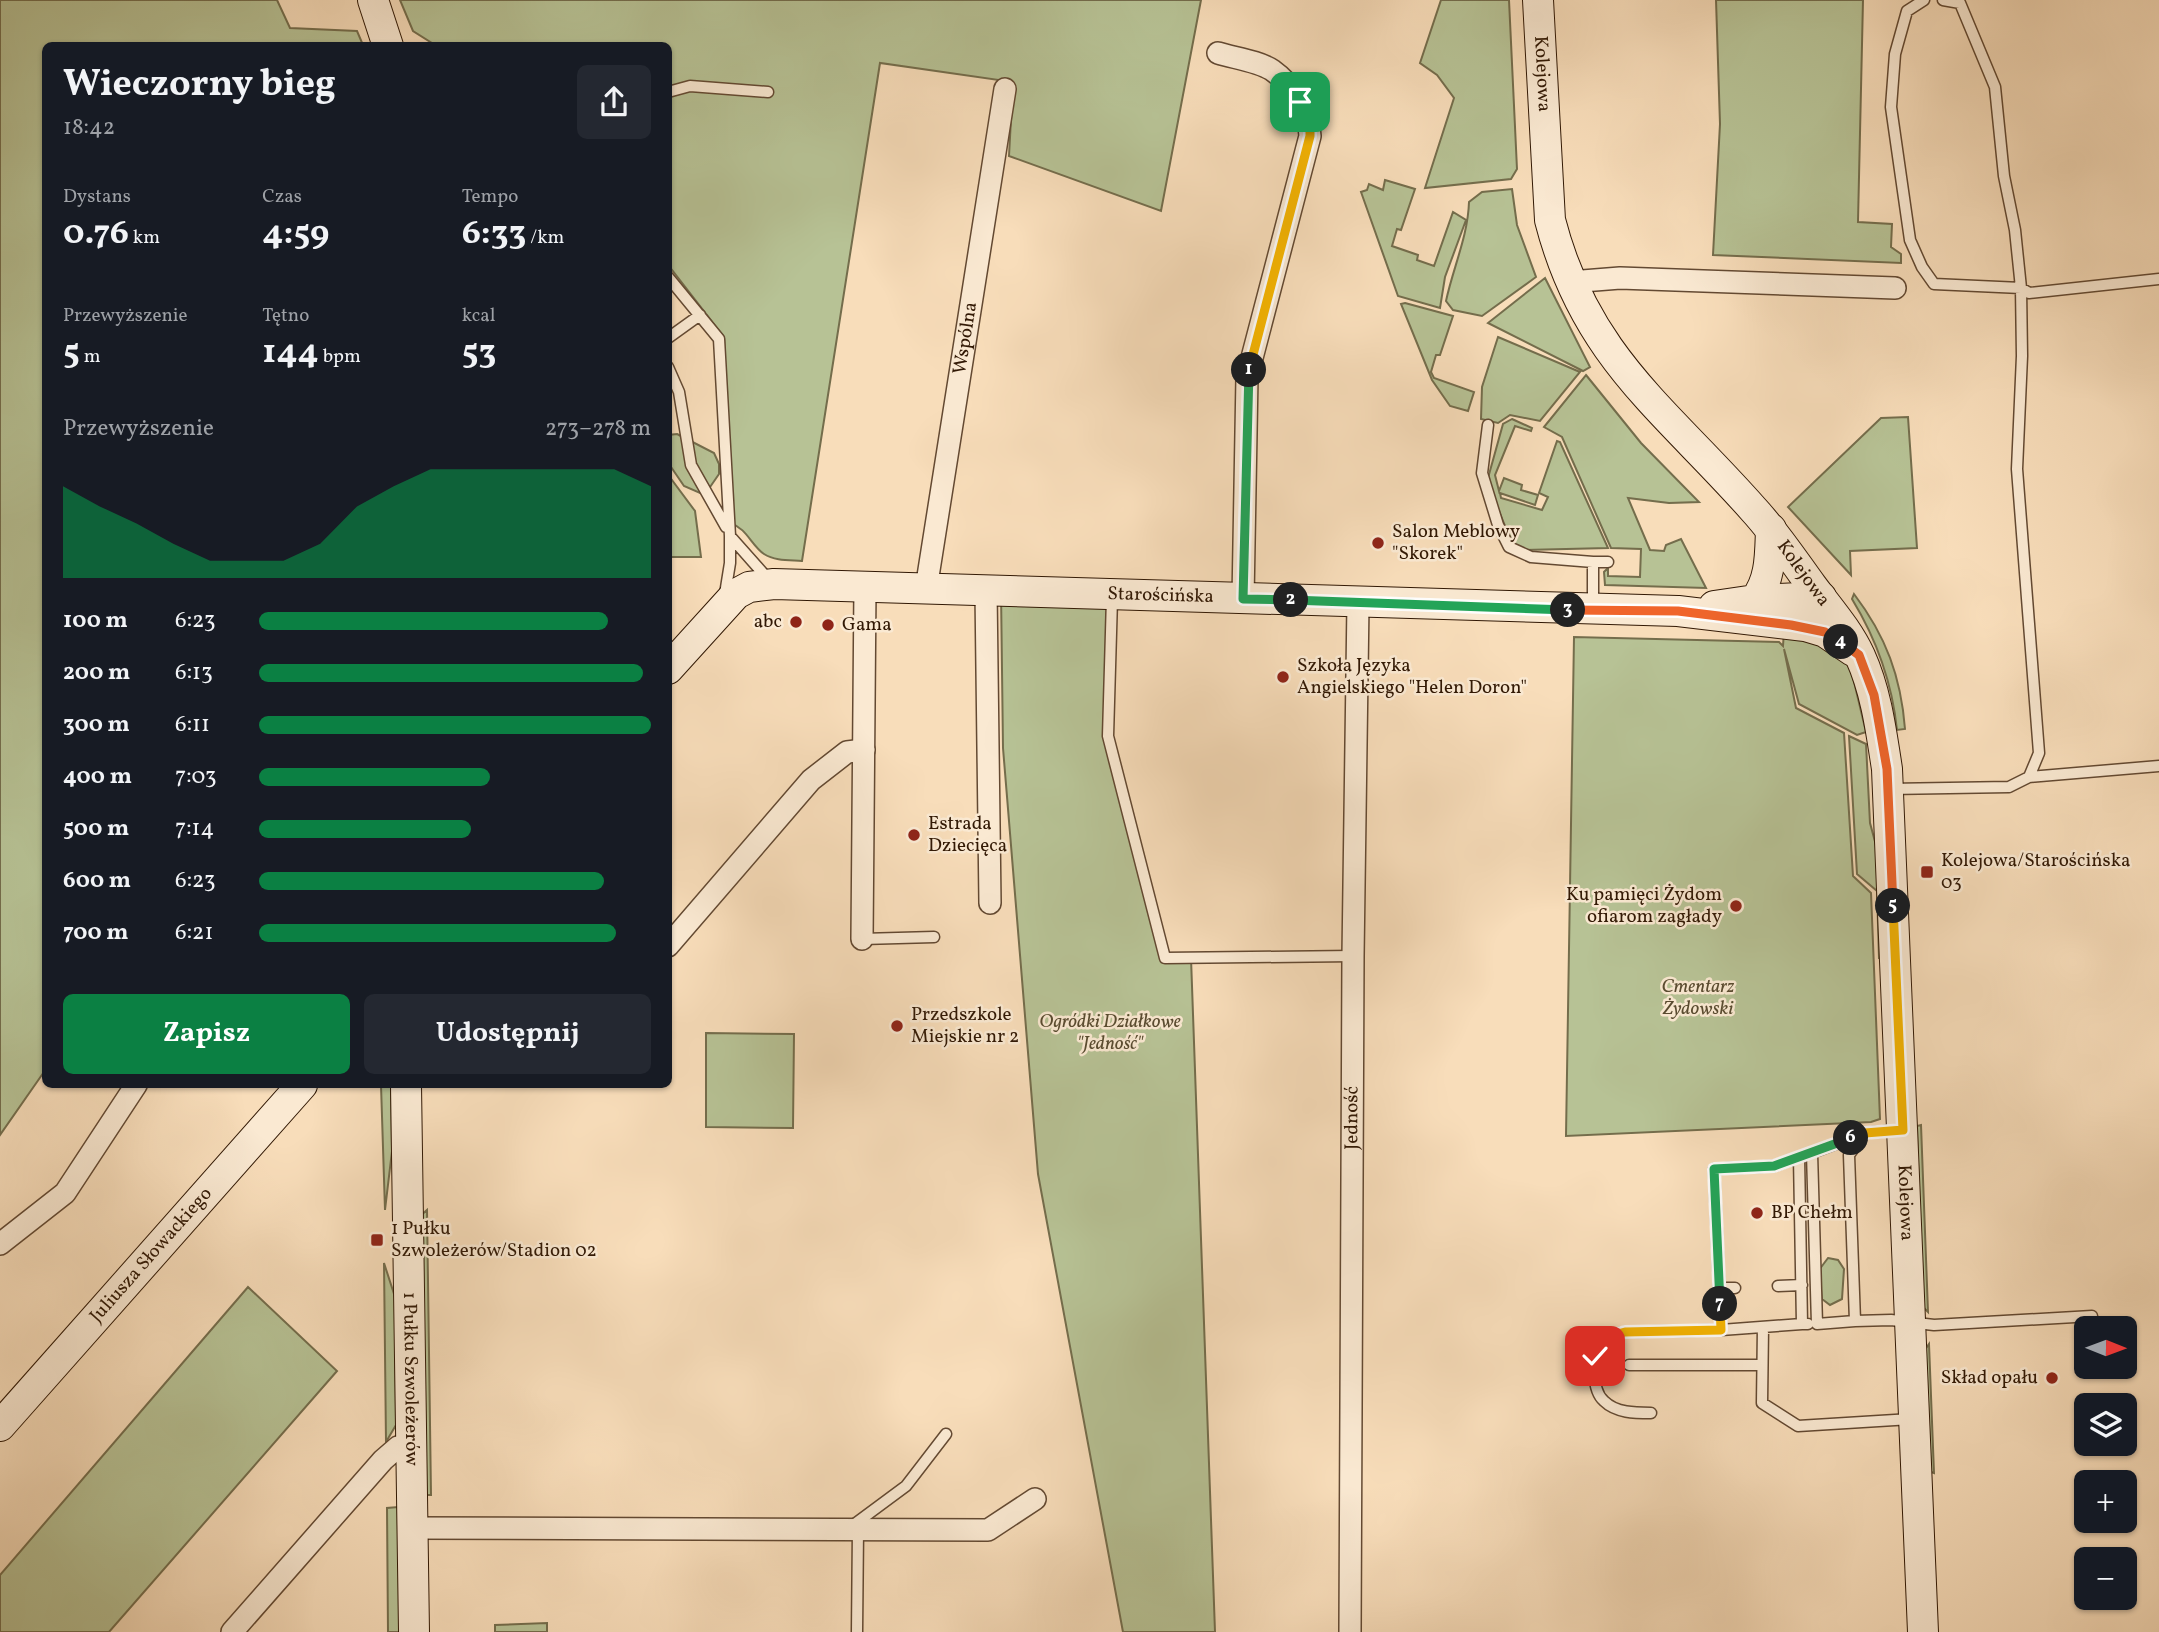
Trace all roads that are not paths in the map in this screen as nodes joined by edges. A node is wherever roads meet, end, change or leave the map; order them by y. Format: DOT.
graph roads {
  1 [pos="373,0"];
  2 [pos="1538,0"];
  3 [pos="1924,0"];
  4 [pos="1943,0"];
  5 [pos="386,37"];
  6 [pos="1218,53"];
  7 [pos="1004,89"];
  8 [pos="672,91"];
  9 [pos="768,92"];
  10 [pos="2159,279"];
  11 [pos="672,281"];
  12 [pos="1570,282"];
  13 [pos="1895,288"];
  14 [pos="2021,288"];
  15 [pos="699,315"];
  16 [pos="672,335"];
  17 [pos="672,375"];
  18 [pos="1488,425"];
  19 [pos="1771,530"];
  20 [pos="730,536"];
  21 [pos="1593,562"];
  22 [pos="1608,562"];
  23 [pos="761,586"];
  24 [pos="865,587"];
  25 [pos="926,589"];
  26 [pos="986,591"];
  27 [pos="1112,595"];
  28 [pos="1821,597"];
  29 [pos="1243,599"];
  30 [pos="1755,600"];
  31 [pos="1359,603"];
  32 [pos="722,609"];
  33 [pos="1593,611"];
  34 [pos="1678,611"];
  35 [pos="1791,625"];
  36 [pos="1859,655"];
  37 [pos="672,665"];
  38 [pos="864,750"];
  39 [pos="2159,766"];
  40 [pos="2029,777"];
  41 [pos="1888,789"];
  42 [pos="990,903"];
  43 [pos="934,937"];
  44 [pos="862,939"];
  45 [pos="672,941"];
  46 [pos="1353,956"];
  47 [pos="134,1088"];
  48 [pos="299,1088"];
  49 [pos="406,1088"];
  50 [pos="1903,1130"];
  51 [pos="1865,1133"];
  52 [pos="1812,1153"];
  53 [pos="1799,1157"];
  54 [pos="0,1244"];
  55 [pos="1802,1285"];
  56 [pos="1778,1286"];
  57 [pos="1735,1287"];
  58 [pos="1719,1288"];
  59 [pos="2074,1317"];
  60 [pos="1855,1321"];
  61 [pos="1912,1322"];
  62 [pos="1802,1324"];
  63 [pos="1817,1324"];
  64 [pos="1763,1327"];
  65 [pos="1721,1330"];
  66 [pos="1629,1365"];
  67 [pos="1762,1365"];
  68 [pos="1651,1413"];
  69 [pos="1915,1419"];
  70 [pos="0,1426"];
  71 [pos="946,1434"];
  72 [pos="411,1444"];
  73 [pos="1035,1499"];
  74 [pos="412,1528"];
  75 [pos="853,1529"];
  76 [pos="232,1632"];
  77 [pos="414,1632"];
  78 [pos="857,1632"];
  79 [pos="1350,1632"];
  80 [pos="1923,1632"];
  1 -- 5 [label="street"];
  2 -- 12 [label="street, Kolejowa"];
  3 -- 14 [label="lane"];
  4 -- 14 [label="lane"];
  6 -- 29 [label="street"];
  7 -- 25 [label="street, Wspólna"];
  8 -- 9 [label="lane"];
  10 -- 14 [label="lane"];
  11 -- 15 [label="lane"];
  12 -- 13 [label="street"];
  12 -- 19 [label="street, Kolejowa"];
  14 -- 40 [label="lane"];
  15 -- 16 [label="lane"];
  15 -- 20 [label="lane"];
  17 -- 20 [label="lane"];
  18 -- 21 [label="lane"];
  19 -- 28 [label="street, Kolejowa"];
  19 -- 30 [label="street"];
  20 -- 23 [label="lane"];
  20 -- 32 [label="lane"];
  21 -- 22 [label="lane"];
  21 -- 33 [label="lane"];
  23 -- 24 [label="street, Starościńska"];
  23 -- 32 [label="street"];
  24 -- 25 [label="street, Starościńska"];
  24 -- 38 [label="street"];
  25 -- 26 [label="street, Starościńska"];
  26 -- 27 [label="street, Starościńska"];
  26 -- 42 [label="street"];
  27 -- 29 [label="street, Starościńska"];
  27 -- 46 [label="lane"];
  28 -- 30 [label="street"];
  28 -- 35 [label="street"];
  28 -- 36 [label="street, Kolejowa"];
  29 -- 31 [label="street, Starościńska"];
  30 -- 34 [label="street"];
  31 -- 33 [label="street, Starościńska"];
  31 -- 46 [label="street, Jedność"];
  32 -- 37 [label="street"];
  33 -- 34 [label="street, Starościńska"];
  34 -- 35 [label="street, Starościńska"];
  35 -- 36 [label="street, Starościńska"];
  36 -- 41 [label="street, Kolejowa"];
  38 -- 44 [label="street"];
  38 -- 45 [label="street"];
  39 -- 40 [label="lane"];
  40 -- 41 [label="lane"];
  41 -- 50 [label="street, Kolejowa"];
  43 -- 44 [label="lane"];
  46 -- 79 [label="street, Jedność"];
  47 -- 54 [label="street"];
  48 -- 70 [label="street, Juliusza Słowackiego"];
  49 -- 72 [label="street, 1 Pułku Szwoleżerów"];
  50 -- 51 [label="lane"];
  50 -- 61 [label="street, Kolejowa"];
  51 -- 52 [label="lane"];
  51 -- 60 [label="lane"];
  52 -- 53 [label="lane"];
  52 -- 63 [label="lane"];
  53 -- 55 [label="lane"];
  53 -- 58 [label="lane"];
  55 -- 56 [label="lane"];
  55 -- 62 [label="lane"];
  57 -- 58 [label="lane"];
  58 -- 65 [label="lane"];
  59 -- 61 [label="lane"];
  60 -- 61 [label="lane"];
  60 -- 63 [label="lane"];
  61 -- 69 [label="street, Kolejowa"];
  62 -- 63 [label="lane"];
  62 -- 64 [label="lane"];
  64 -- 65 [label="lane"];
  64 -- 67 [label="lane"];
  65 -- 68 [label="lane"];
  66 -- 67 [label="lane"];
  67 -- 69 [label="lane"];
  69 -- 80 [label="street, Kolejowa"];
  71 -- 75 [label="lane"];
  72 -- 74 [label="street, 1 Pułku Szwoleżerów"];
  72 -- 76 [label="street"];
  73 -- 75 [label="street"];
  74 -- 75 [label="street"];
  74 -- 77 [label="street, 1 Pułku Szwoleżerów"];
  75 -- 78 [label="lane"];
}
